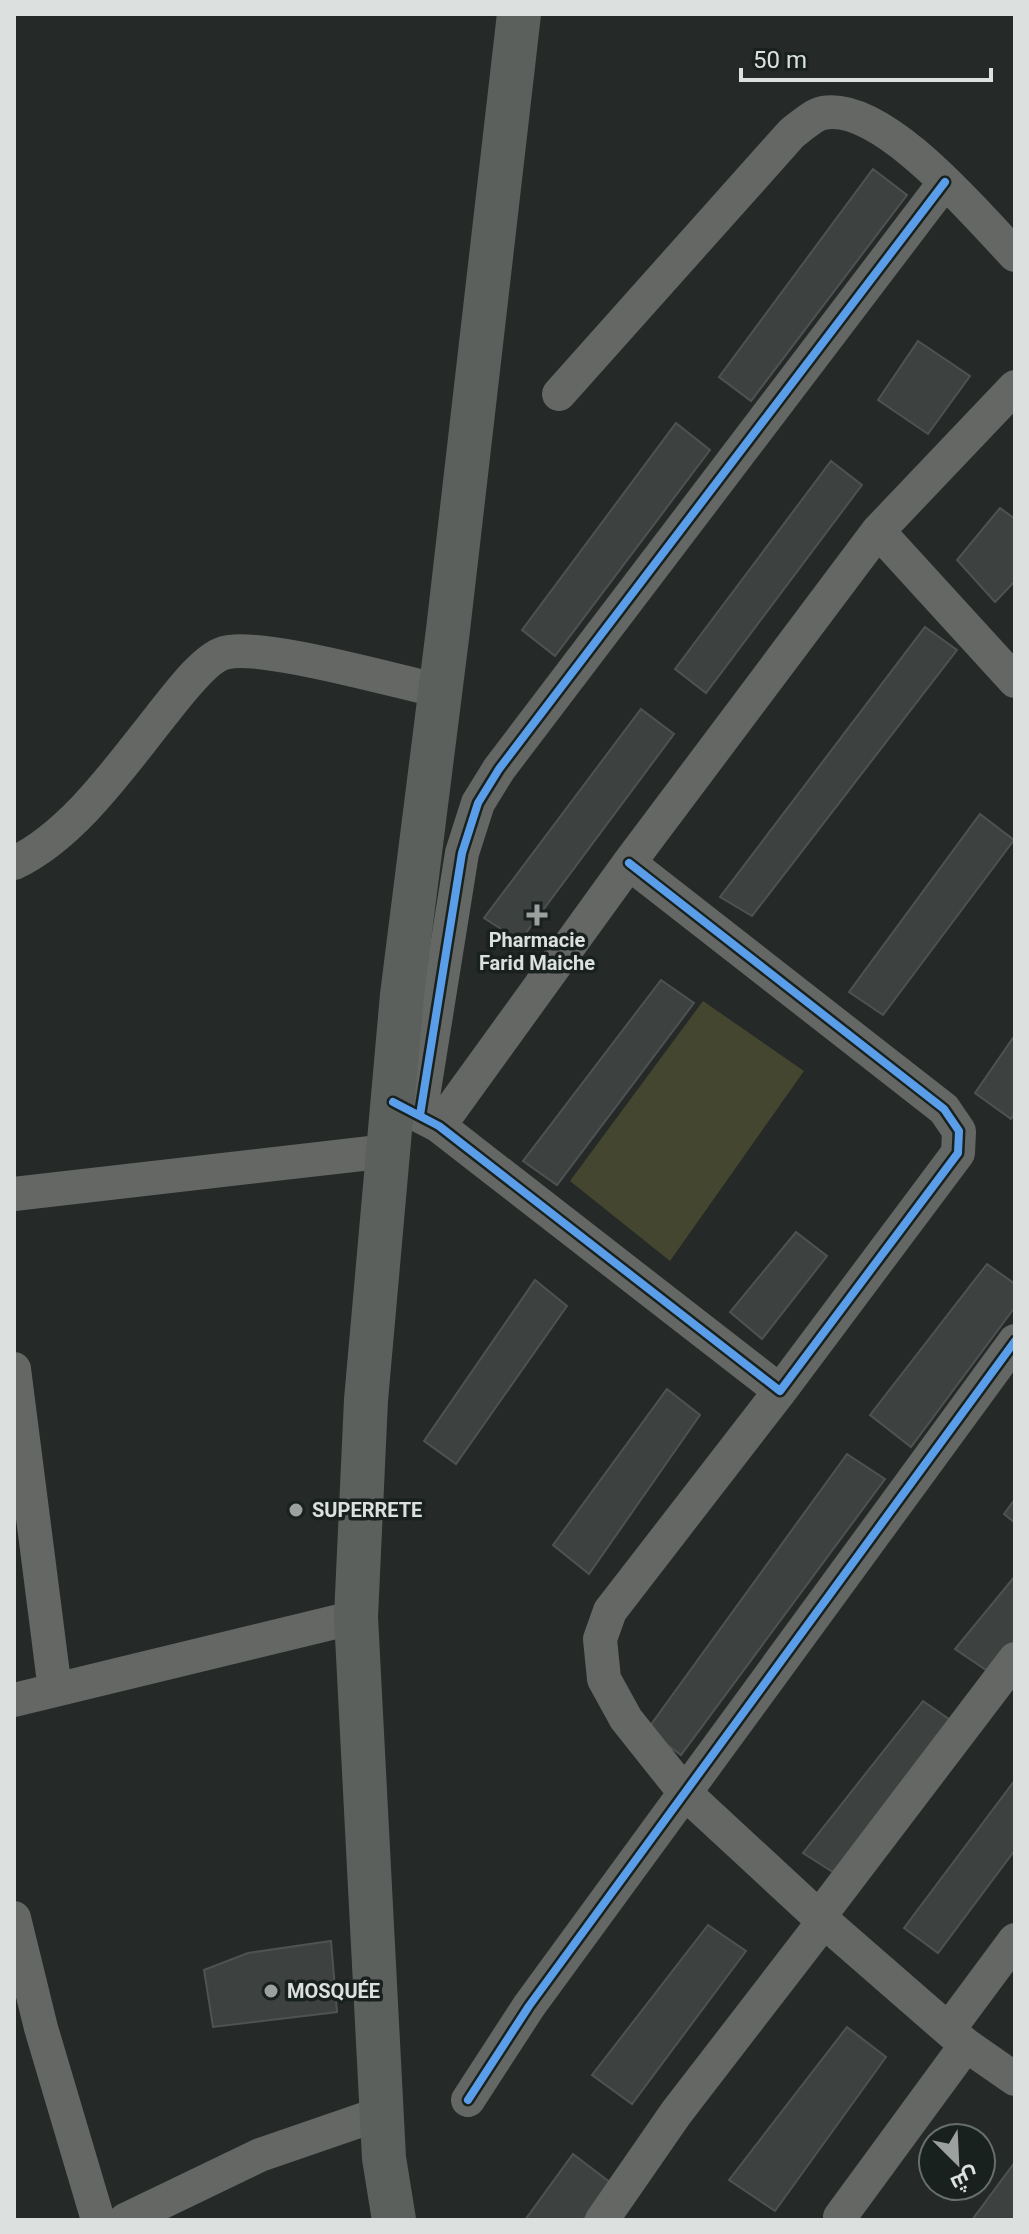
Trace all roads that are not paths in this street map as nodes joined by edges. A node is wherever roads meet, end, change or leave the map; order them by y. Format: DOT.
graph roads {
  1 [pos="519,14"];
  2 [pos="945,182"];
  3 [pos="1015,255"];
  4 [pos="1015,387"];
  5 [pos="559,394"];
  6 [pos="878,531"];
  7 [pos="1015,681"];
  8 [pos="441,691"];
  9 [pos="14,863"];
  10 [pos="629,863"];
  11 [pos="417,1114"];
  12 [pos="388,1151"];
  13 [pos="14,1194"];
  14 [pos="1015,1341"];
  15 [pos="14,1369"];
  16 [pos="780,1391"];
  17 [pos="356,1617"];
  18 [pos="1015,1659"];
  19 [pos="55,1690"];
  20 [pos="14,1700"];
  21 [pos="685,1793"];
  22 [pos="14,1918"];
  23 [pos="821,1919"];
  24 [pos="1015,1940"];
  25 [pos="957,2037"];
  26 [pos="1015,2079"];
  27 [pos="468,2100"];
  28 [pos="382,2113"];
  29 [pos="840,2217"];
  30 [pos="98,2220"];
  31 [pos="125,2220"];
  32 [pos="394,2220"];
  33 [pos="602,2220"];
  1 -- 8 [label="main road"];
  2 -- 3 [label="street"];
  2 -- 5 [label="street"];
  2 -- 11 [label="street"];
  4 -- 6 [label="street"];
  6 -- 7 [label="street"];
  6 -- 10 [label="street"];
  8 -- 9 [label="street"];
  8 -- 11 [label="main road"];
  10 -- 11 [label="street"];
  10 -- 16 [label="street"];
  11 -- 12 [label="main road"];
  11 -- 16 [label="street"];
  12 -- 13 [label="street"];
  12 -- 17 [label="main road"];
  14 -- 21 [label="street"];
  15 -- 19 [label="street"];
  16 -- 21 [label="street"];
  17 -- 19 [label="street"];
  17 -- 28 [label="main road"];
  18 -- 23 [label="street"];
  19 -- 20 [label="street"];
  21 -- 23 [label="street"];
  21 -- 27 [label="street"];
  22 -- 30 [label="street"];
  23 -- 25 [label="street"];
  23 -- 33 [label="street"];
  24 -- 25 [label="street"];
  25 -- 26 [label="street"];
  25 -- 29 [label="street"];
  28 -- 31 [label="street"];
  28 -- 32 [label="main road"];
}
